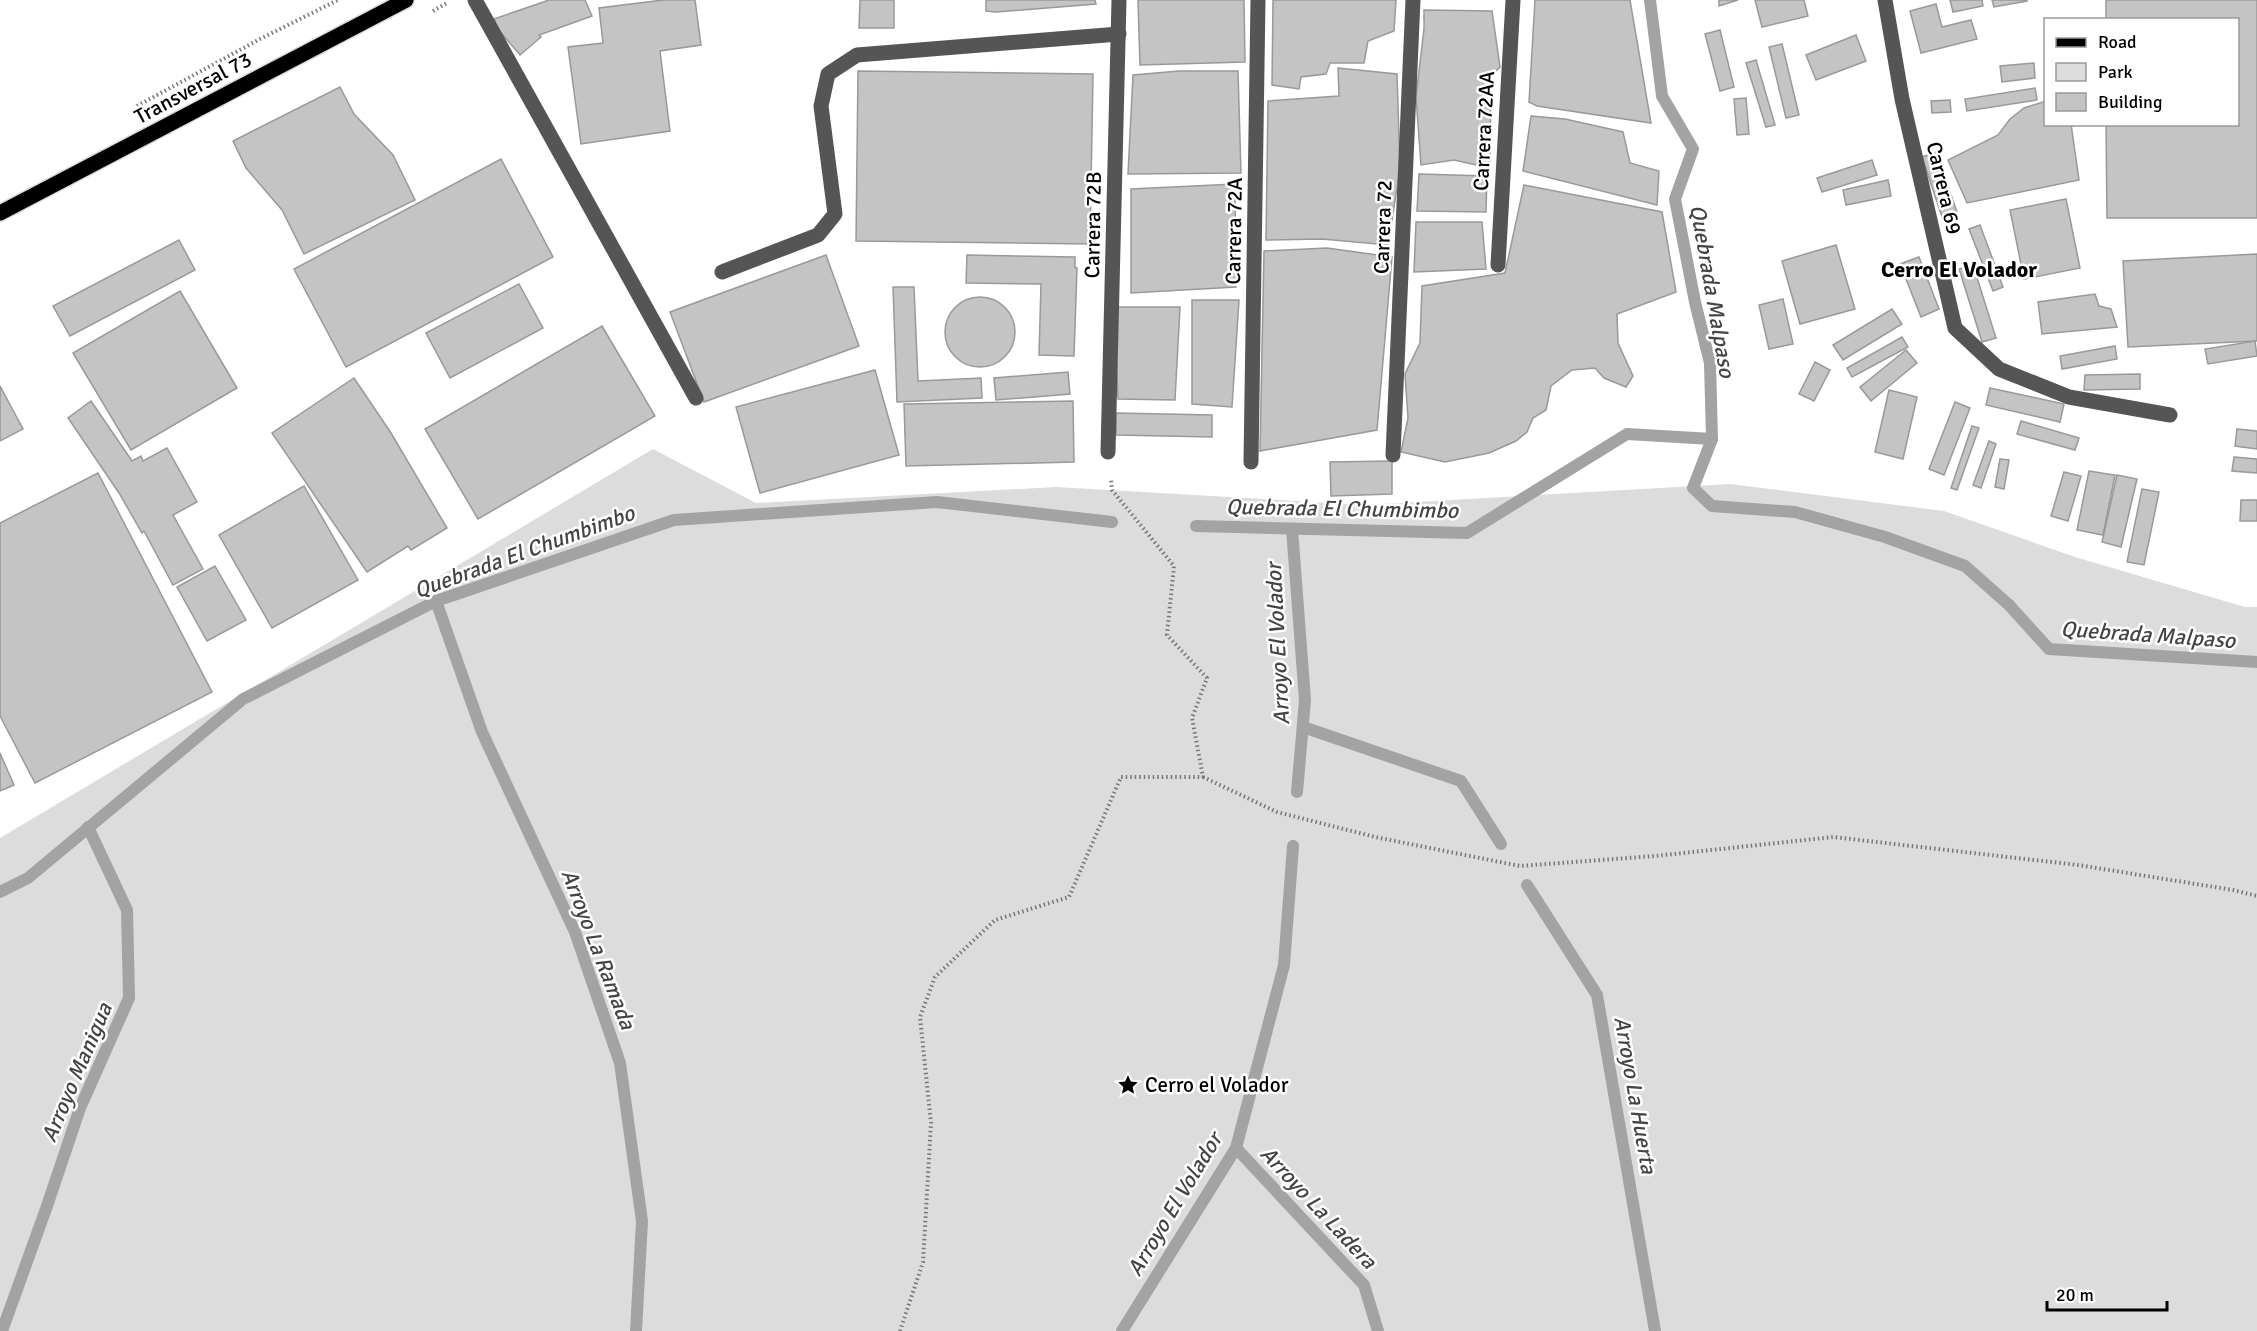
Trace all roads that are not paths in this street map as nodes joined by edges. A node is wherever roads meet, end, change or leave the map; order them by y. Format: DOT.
graph roads {
  1 [pos="406,0"];
  2 [pos="475,0"];
  3 [pos="1119,0"];
  4 [pos="1258,0"];
  5 [pos="1413,0"];
  6 [pos="1513,0"];
  7 [pos="1885,0"];
  8 [pos="1119,34"];
  9 [pos="0,213"];
  10 [pos="1498,265"];
  11 [pos="722,272"];
  12 [pos="696,398"];
  13 [pos="2170,415"];
  14 [pos="1108,452"];
  15 [pos="1393,455"];
  16 [pos="1251,462"];
  1 -- 9 [label="main road, Transversal 73"];
  2 -- 12 [label="street"];
  3 -- 8 [label="street, Carrera 72B"];
  4 -- 16 [label="street, Carrera 72A"];
  5 -- 15 [label="street, Carrera 72"];
  6 -- 10 [label="street, Carrera 72AA"];
  7 -- 13 [label="street, Carrera 69"];
  8 -- 11 [label="street"];
  8 -- 14 [label="street, Carrera 72B"];
}
